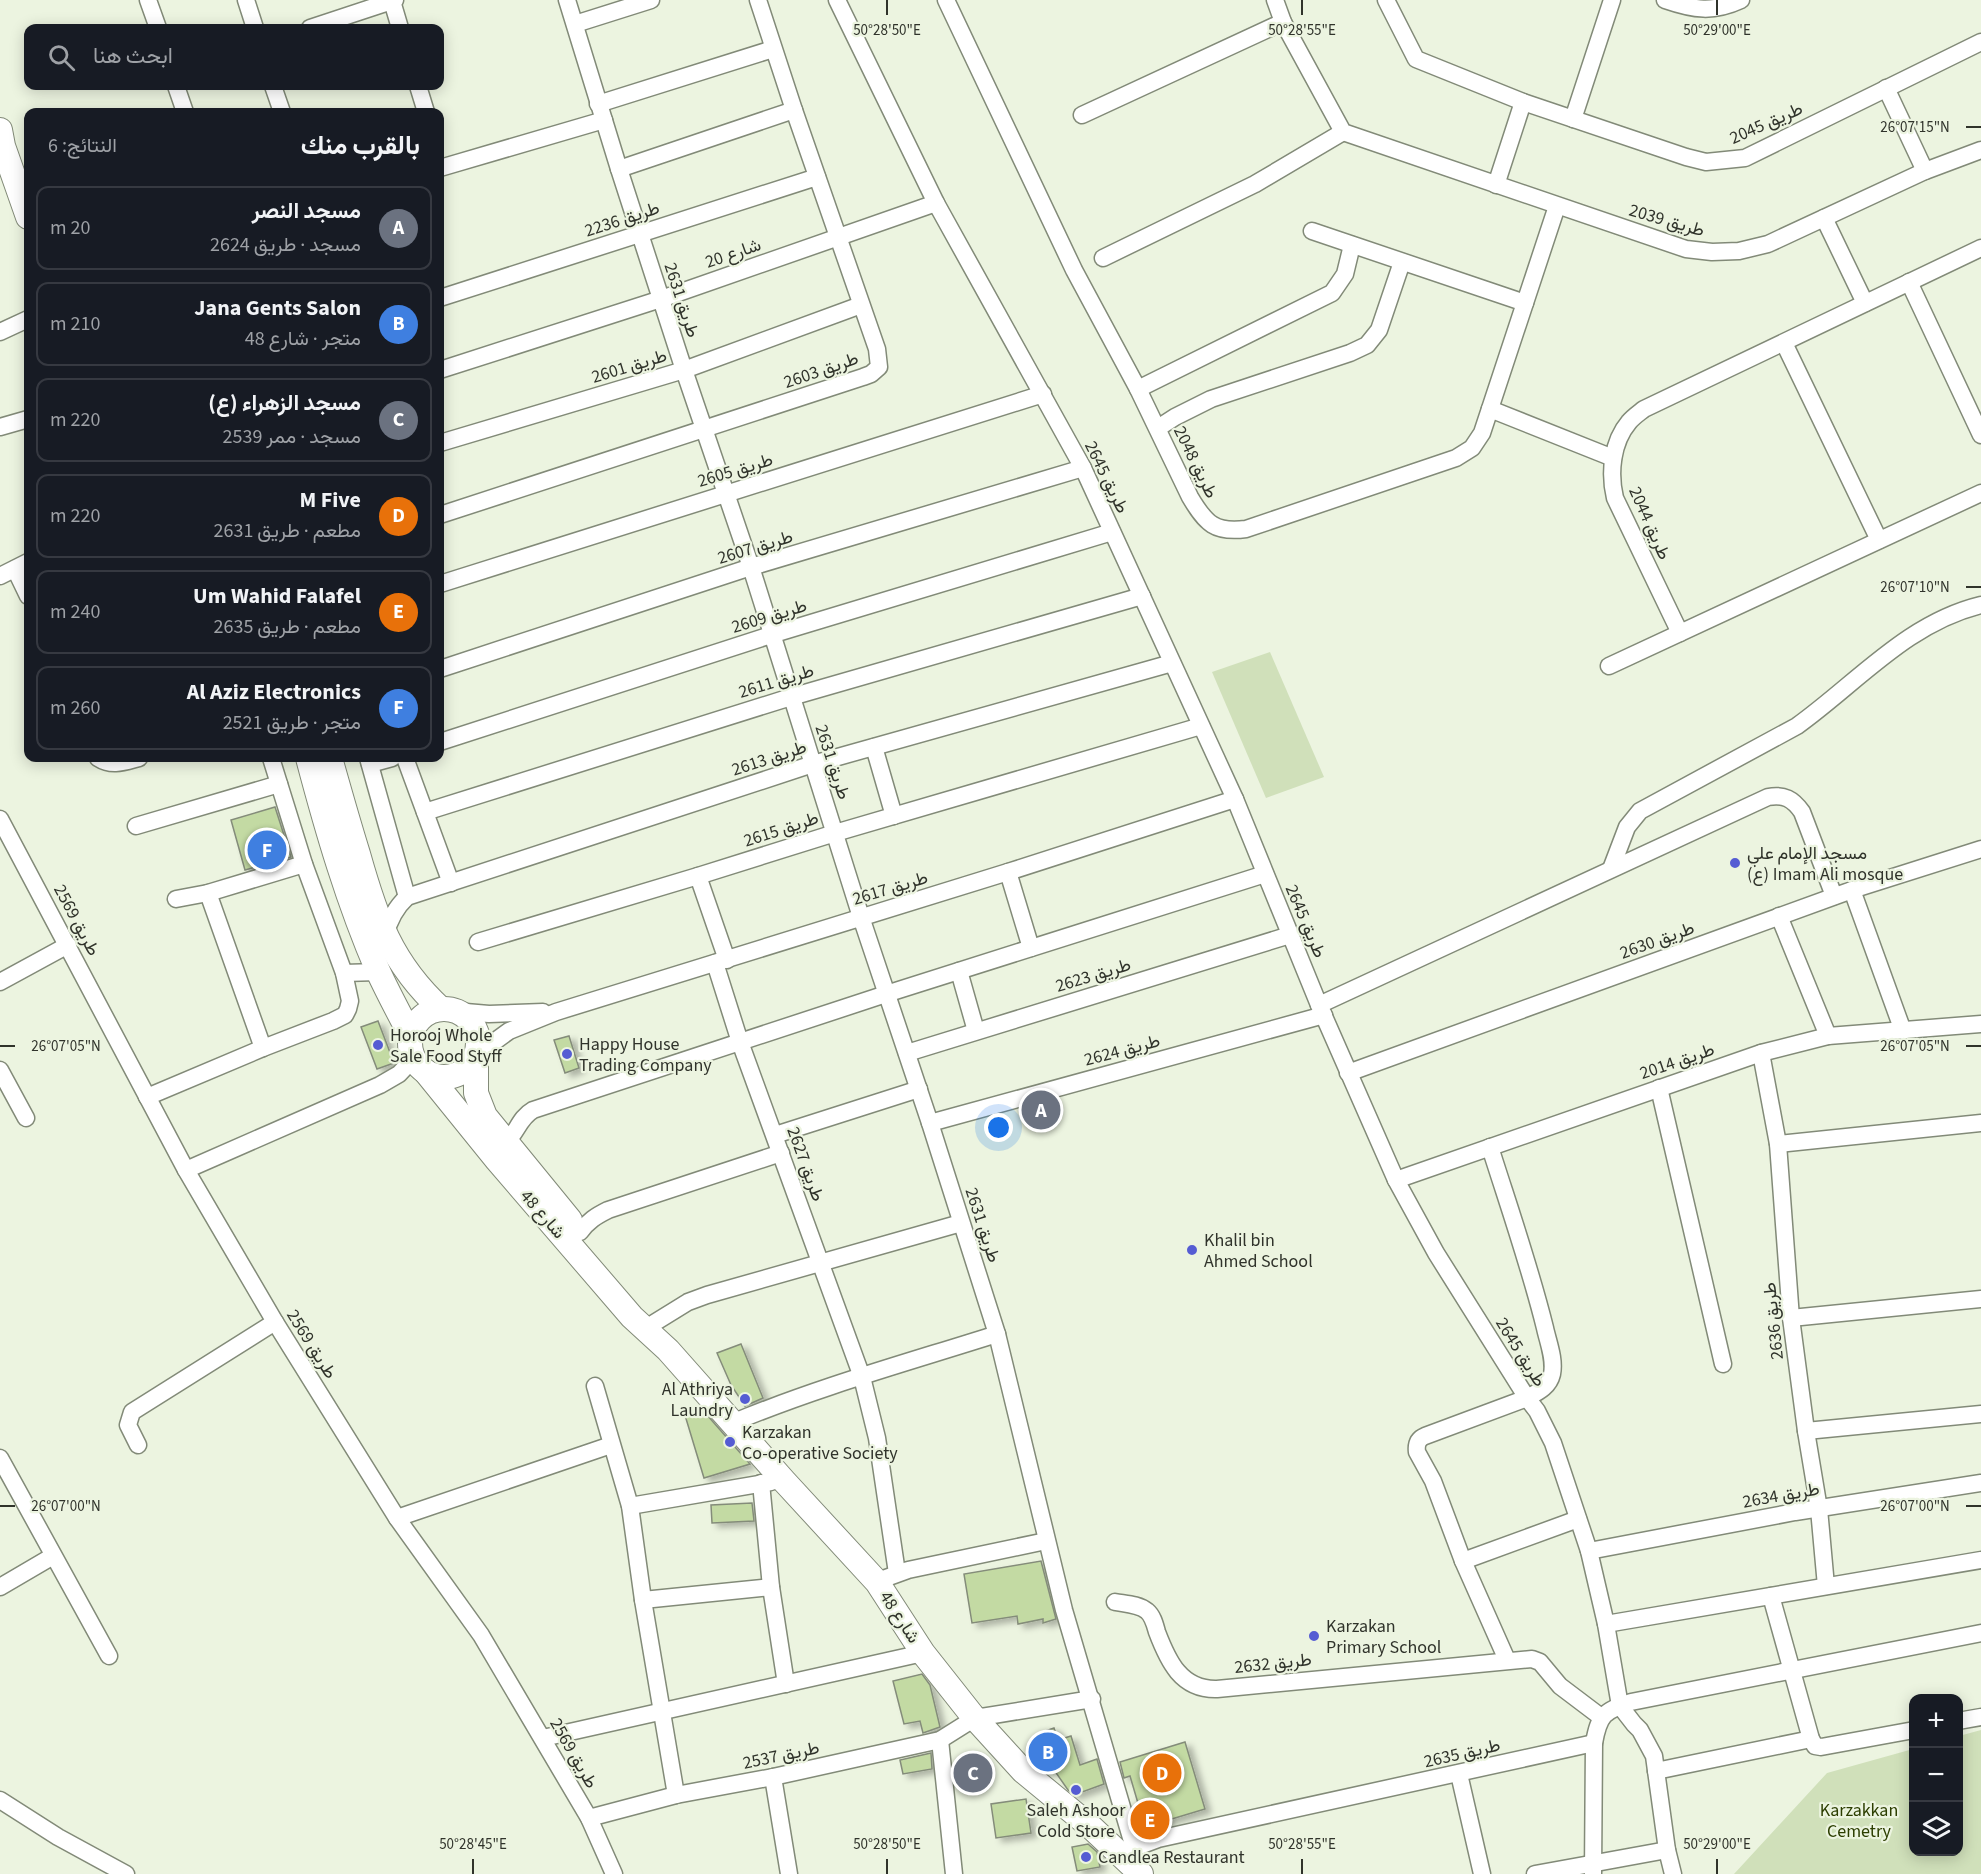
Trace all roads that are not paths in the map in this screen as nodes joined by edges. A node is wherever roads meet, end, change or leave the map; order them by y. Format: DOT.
graph roads {
  1 [pos="148,0"];
  2 [pos="246,0"];
  3 [pos="393,0"];
  4 [pos="567,0"];
  5 [pos="651,0"];
  6 [pos="758,0"];
  7 [pos="837,0"];
  8 [pos="946,0"];
  9 [pos="1275,0"];
  10 [pos="1386,0"];
  11 [pos="1612,0"];
  12 [pos="1665,0"];
  13 [pos="1741,0"];
  14 [pos="1283,22"];
  15 [pos="157,24"];
  16 [pos="254,24"];
  17 [pos="322,24"];
  18 [pos="399,24"];
  19 [pos="575,24"];
  20 [pos="1981,42"];
  21 [pos="773,49"];
  22 [pos="1886,88"];
  23 [pos="180,90"];
  24 [pos="274,90"];
  25 [pos="419,90"];
  26 [pos="1523,102"];
  27 [pos="184,108"];
  28 [pos="281,108"];
  29 [pos="425,108"];
  30 [pos="794,110"];
  31 [pos="601,112"];
  32 [pos="1082,115"];
  33 [pos="1573,119"];
  34 [pos="0,130"];
  35 [pos="1343,132"];
  36 [pos="1981,150"];
  37 [pos="444,163"];
  38 [pos="619,169"];
  39 [pos="1925,171"];
  40 [pos="817,177"];
  41 [pos="1496,185"];
  42 [pos="936,203"];
  43 [pos="24,206"];
  44 [pos="1557,206"];
  45 [pos="1824,218"];
  46 [pos="1312,231"];
  47 [pos="640,234"];
  48 [pos="838,237"];
  49 [pos="1352,245"];
  50 [pos="1981,248"];
  51 [pos="1103,258"];
  52 [pos="1402,262"];
  53 [pos="1909,282"];
  54 [pos="444,297"];
  55 [pos="661,299"];
  56 [pos="1525,303"];
  57 [pos="1865,303"];
  58 [pos="861,305"];
  59 [pos="24,321"];
  60 [pos="0,332"];
  61 [pos="1784,343"];
  62 [pos="444,369"];
  63 [pos="684,370"];
  64 [pos="1138,389"];
  65 [pos="1043,394"];
  66 [pos="1490,410"];
  67 [pos="24,420"];
  68 [pos="0,427"];
  69 [pos="1158,428"];
  70 [pos="706,429"];
  71 [pos="1981,435"];
  72 [pos="444,442"];
  73 [pos="1613,458"];
  74 [pos="1083,468"];
  75 [pos="727,493"];
  76 [pos="1981,493"];
  77 [pos="444,514"];
  78 [pos="1112,532"];
  79 [pos="1880,540"];
  80 [pos="751,567"];
  81 [pos="14,569"];
  82 [pos="444,583"];
  83 [pos="24,588"];
  84 [pos="1142,596"];
  85 [pos="1981,605"];
  86 [pos="1680,633"];
  87 [pos="771,635"];
  88 [pos="1172,663"];
  89 [pos="1609,666"];
  90 [pos="444,668"];
  91 [pos="791,697"];
  92 [pos="1201,726"];
  93 [pos="444,741"];
  94 [pos="874,747"];
  95 [pos="106,762"];
  96 [pos="122,762"];
  97 [pos="272,762"];
  98 [pos="309,762"];
  99 [pos="331,762"];
  100 [pos="369,762"];
  101 [pos="406,762"];
  102 [pos="813,764"];
  103 [pos="279,784"];
  104 [pos="1235,799"];
  105 [pos="425,812"];
  106 [pos="894,816"];
  107 [pos="0,819"];
  108 [pos="136,826"];
  109 [pos="835,833"];
  110 [pos="1981,849"];
  111 [pos="304,864"];
  112 [pos="1611,869"];
  113 [pos="1008,872"];
  114 [pos="1265,874"];
  115 [pos="698,876"];
  116 [pos="451,883"];
  117 [pos="1852,890"];
  118 [pos="208,893"];
  119 [pos="1834,896"];
  120 [pos="407,897"];
  121 [pos="176,899"];
  122 [pos="1779,916"];
  123 [pos="861,917"];
  124 [pos="1290,935"];
  125 [pos="385,936"];
  126 [pos="478,942"];
  127 [pos="68,945"];
  128 [pos="1031,948"];
  129 [pos="721,962"];
  130 [pos="959,971"];
  131 [pos="378,972"];
  132 [pos="344,973"];
  133 [pos="0,982"];
  134 [pos="886,994"];
  135 [pos="448,1010"];
  136 [pos="1322,1010"];
  137 [pos="556,1012"];
  138 [pos="1981,1024"];
  139 [pos="976,1031"];
  140 [pos="1903,1031"];
  141 [pos="1828,1036"];
  142 [pos="740,1042"];
  143 [pos="263,1048"];
  144 [pos="907,1053"];
  145 [pos="1761,1053"];
  146 [pos="416,1055"];
  147 [pos="476,1055"];
  148 [pos="0,1070"];
  149 [pos="1348,1073"];
  150 [pos="1659,1088"];
  151 [pos="919,1089"];
  152 [pos="147,1097"];
  153 [pos="26,1119"];
  154 [pos="930,1123"];
  155 [pos="1981,1123"];
  156 [pos="775,1135"];
  157 [pos="506,1142"];
  158 [pos="1778,1144"];
  159 [pos="1490,1147"];
  160 [pos="781,1153"];
  161 [pos="186,1170"];
  162 [pos="1396,1180"];
  163 [pos="961,1223"];
  164 [pos="580,1232"];
  165 [pos="822,1263"];
  166 [pos="1981,1299"];
  167 [pos="1791,1318"];
  168 [pos="275,1322"];
  169 [pos="654,1323"];
  170 [pos="997,1334"];
  171 [pos="668,1350"];
  172 [pos="1723,1364"];
  173 [pos="862,1377"];
  174 [pos="595,1386"];
  175 [pos="1527,1398"];
  176 [pos="1981,1414"];
  177 [pos="732,1423"];
  178 [pos="1806,1431"];
  179 [pos="138,1445"];
  180 [pos="611,1445"];
  181 [pos="0,1458"];
  182 [pos="773,1482"];
  183 [pos="1981,1483"];
  184 [pos="630,1506"];
  185 [pos="1818,1509"];
  186 [pos="397,1518"];
  187 [pos="1578,1519"];
  188 [pos="1046,1541"];
  189 [pos="1589,1551"];
  190 [pos="53,1556"];
  191 [pos="1981,1560"];
  192 [pos="1463,1562"];
  193 [pos="887,1577"];
  194 [pos="1826,1586"];
  195 [pos="0,1587"];
  196 [pos="771,1587"];
  197 [pos="1771,1596"];
  198 [pos="643,1600"];
  199 [pos="1115,1602"];
  200 [pos="1606,1624"];
  201 [pos="1981,1633"];
  202 [pos="923,1653"];
  203 [pos="109,1656"];
  204 [pos="1507,1660"];
  205 [pos="1792,1671"];
  206 [pos="786,1684"];
  207 [pos="1092,1700"];
  208 [pos="1620,1706"];
  209 [pos="662,1712"];
  210 [pos="1601,1717"];
  211 [pos="1981,1717"];
  212 [pos="975,1718"];
  213 [pos="1963,1720"];
  214 [pos="1909,1731"];
  215 [pos="543,1738"];
  216 [pos="940,1740"];
  217 [pos="1594,1743"];
  218 [pos="1813,1743"];
  219 [pos="1656,1771"];
  220 [pos="1459,1774"];
  221 [pos="773,1777"];
  222 [pos="676,1795"];
  223 [pos="0,1800"];
  224 [pos="589,1818"];
  225 [pos="1667,1850"];
  226 [pos="1129,1852"];
  227 [pos="1593,1868"];
  228 [pos="126,1874"];
  229 [pos="614,1874"];
  230 [pos="789,1874"];
  231 [pos="954,1874"];
  232 [pos="1140,1874"];
  233 [pos="1482,1874"];
  234 [pos="1535,1874"];
  235 [pos="1673,1874"];
  1 -- 15 [label="street"];
  2 -- 16 [label="street"];
  3 -- 17 [label="street"];
  3 -- 18 [label="street"];
  4 -- 19 [label="street, طريق 2631"];
  5 -- 19 [label="street"];
  6 -- 21 [label="street, طريق 2603"];
  7 -- 42 [label="street, طريق 2645"];
  8 -- 64 [label="street, طريق 2048"];
  9 -- 14 [label="street"];
  10 -- 26 [label="street, طريق 2045"];
  11 -- 33 [label="street"];
  12 -- 13 [label="street"];
  14 -- 32 [label="street"];
  14 -- 35 [label="street"];
  19 -- 31 [label="street, طريق 2631"];
  20 -- 22 [label="street, طريق 2045"];
  21 -- 30 [label="street, طريق 2603"];
  21 -- 31 [label="street"];
  22 -- 33 [label="street, طريق 2045"];
  22 -- 39 [label="street"];
  23 -- 27 [label="street"];
  24 -- 28 [label="street"];
  25 -- 29 [label="street"];
  26 -- 33 [label="street, طريق 2045"];
  26 -- 41 [label="street"];
  30 -- 38 [label="street"];
  30 -- 40 [label="street, طريق 2603"];
  31 -- 37 [label="street"];
  31 -- 38 [label="street, طريق 2631"];
  34 -- 43 [label="street"];
  35 -- 41 [label="street, طريق 2039"];
  35 -- 51 [label="street"];
  36 -- 39 [label="street, طريق 2039"];
  38 -- 47 [label="street, طريق 2631"];
  39 -- 45 [label="street, طريق 2039"];
  40 -- 47 [label="street, طريق 2236"];
  40 -- 48 [label="street, طريق 2603"];
  41 -- 44 [label="street, طريق 2039"];
  42 -- 48 [label="street, شارع 20"];
  42 -- 65 [label="street, طريق 2645"];
  44 -- 45 [label="street, طريق 2039"];
  44 -- 56 [label="street, طريق 2048"];
  45 -- 57 [label="street"];
  46 -- 49 [label="street"];
  47 -- 54 [label="street, طريق 2236"];
  47 -- 55 [label="street, طريق 2631"];
  48 -- 55 [label="street, شارع 20"];
  48 -- 58 [label="street, طريق 2603"];
  49 -- 52 [label="street"];
  49 -- 64 [label="street"];
  50 -- 53 [label="street, طريق 2044"];
  52 -- 56 [label="street"];
  52 -- 69 [label="street"];
  53 -- 57 [label="street, طريق 2044"];
  53 -- 71 [label="street"];
  55 -- 62 [label="street, شارع 20"];
  55 -- 63 [label="street, طريق 2631"];
  56 -- 66 [label="street, طريق 2048"];
  57 -- 61 [label="street, طريق 2044"];
  58 -- 63 [label="street, طريق 2601"];
  58 -- 70 [label="street, طريق 2603"];
  59 -- 60 [label="street"];
  61 -- 73 [label="street, طريق 2044"];
  61 -- 79 [label="street"];
  63 -- 70 [label="street, طريق 2631"];
  63 -- 72 [label="street, طريق 2601"];
  64 -- 69 [label="street, طريق 2048"];
  65 -- 74 [label="street, طريق 2645"];
  65 -- 75 [label="street, طريق 2605"];
  66 -- 69 [label="street, طريق 2048"];
  66 -- 73 [label="street"];
  67 -- 68 [label="street"];
  70 -- 75 [label="street, طريق 2631"];
  70 -- 77 [label="street, طريق 2603"];
  73 -- 86 [label="street, طريق 2044"];
  74 -- 78 [label="street, طريق 2645"];
  74 -- 80 [label="street, طريق 2607"];
  75 -- 80 [label="street, طريق 2631"];
  75 -- 82 [label="street, طريق 2605"];
  76 -- 79 [label="street"];
  78 -- 84 [label="street, طريق 2645"];
  78 -- 87 [label="street, طريق 2609"];
  79 -- 86 [label="street"];
  80 -- 87 [label="street, طريق 2631"];
  80 -- 90 [label="street, طريق 2607"];
  81 -- 83 [label="street"];
  84 -- 88 [label="street, طريق 2645"];
  84 -- 91 [label="street, طريق 2611"];
  85 -- 112 [label="street"];
  86 -- 89 [label="street"];
  87 -- 91 [label="street, طريق 2631"];
  87 -- 93 [label="street, طريق 2609"];
  88 -- 92 [label="street, طريق 2645"];
  88 -- 94 [label="street, طريق 2613"];
  91 -- 102 [label="street, طريق 2631"];
  91 -- 105 [label="street, طريق 2611"];
  92 -- 104 [label="street, طريق 2645"];
  92 -- 106 [label="street, طريق 2615"];
  94 -- 102 [label="street, طريق 2613"];
  94 -- 106 [label="street"];
  95 -- 96 [label="street"];
  97 -- 103 [label="street"];
  98 -- 131 [label="street, شارع 48"];
  99 -- 125 [label="street"];
  100 -- 120 [label="street"];
  101 -- 105 [label="street"];
  102 -- 109 [label="street, طريق 2631"];
  102 -- 116 [label="street, طريق 2613"];
  103 -- 108 [label="street"];
  103 -- 111 [label="street"];
  104 -- 113 [label="street, طريق 2617"];
  104 -- 114 [label="street, طريق 2645"];
  105 -- 116 [label="street"];
  106 -- 109 [label="street, طريق 2615"];
  107 -- 127 [label="street, طريق 2569"];
  109 -- 115 [label="street, طريق 2615"];
  109 -- 123 [label="street, طريق 2631"];
  110 -- 117 [label="street, طريق 2630"];
  111 -- 118 [label="street"];
  111 -- 132 [label="street"];
  112 -- 119 [label="street, طريق 2624"];
  112 -- 136 [label="street, طريق 2624"];
  113 -- 123 [label="street, طريق 2617"];
  113 -- 128 [label="street"];
  114 -- 124 [label="street, طريق 2645"];
  114 -- 128 [label="street"];
  115 -- 126 [label="street, طريق 2615"];
  115 -- 129 [label="street, طريق 2627"];
  116 -- 120 [label="street, طريق 2613"];
  117 -- 119 [label="street, طريق 2630"];
  117 -- 140 [label="street"];
  118 -- 121 [label="street"];
  118 -- 143 [label="street"];
  119 -- 122 [label="street, طريق 2630"];
  120 -- 125 [label="street"];
  122 -- 141 [label="street"];
  122 -- 149 [label="street, طريق 2630"];
  123 -- 129 [label="street, طريق 2617"];
  123 -- 134 [label="street, طريق 2631"];
  124 -- 136 [label="street, طريق 2645"];
  124 -- 139 [label="street, طريق 2623"];
  125 -- 135 [label="street"];
  127 -- 133 [label="street"];
  127 -- 152 [label="street, طريق 2569"];
  128 -- 130 [label="street"];
  129 -- 137 [label="street, طريق 2617"];
  129 -- 142 [label="street, طريق 2627"];
  130 -- 134 [label="street"];
  130 -- 139 [label="street"];
  131 -- 132 [label="street"];
  131 -- 146 [label="street, شارع 48"];
  132 -- 143 [label="street"];
  134 -- 142 [label="street"];
  134 -- 144 [label="street, طريق 2631"];
  135 -- 137 [label="street, طريق 2617"];
  135 -- 146 [label="street"];
  135 -- 147 [label="street"];
  136 -- 149 [label="street, طريق 2645"];
  136 -- 154 [label="street, طريق 2624"];
  137 -- 147 [label="street, طريق 2617"];
  138 -- 140 [label="street, طريق 2014"];
  139 -- 144 [label="street, طريق 2623"];
  140 -- 141 [label="street, طريق 2014"];
  141 -- 145 [label="street, طريق 2014"];
  142 -- 156 [label="street, طريق 2627"];
  142 -- 157 [label="street"];
  143 -- 152 [label="street"];
  144 -- 151 [label="street, طريق 2631"];
  145 -- 150 [label="street, طريق 2014"];
  145 -- 158 [label="street, طريق 2636"];
  146 -- 147 [label="street"];
  146 -- 161 [label="street"];
  146 -- 171 [label="street, شارع 48"];
  147 -- 157 [label="street, شارع 48"];
  148 -- 153 [label="street"];
  149 -- 162 [label="street, طريق 2645"];
  150 -- 159 [label="street, طريق 2014"];
  150 -- 172 [label="street"];
  151 -- 154 [label="street, طريق 2631"];
  151 -- 156 [label="street"];
  152 -- 161 [label="street, طريق 2569"];
  154 -- 163 [label="street, طريق 2631"];
  155 -- 158 [label="street"];
  156 -- 160 [label="street, طريق 2627"];
  157 -- 164 [label="street, شارع 48"];
  158 -- 167 [label="street, طريق 2636"];
  159 -- 162 [label="street, طريق 2014"];
  159 -- 175 [label="street"];
  160 -- 164 [label="street"];
  160 -- 165 [label="street, طريق 2627"];
  161 -- 168 [label="street, طريق 2569"];
  162 -- 175 [label="street, طريق 2645"];
  163 -- 165 [label="street"];
  163 -- 170 [label="street, طريق 2631"];
  164 -- 169 [label="street, شارع 48"];
  165 -- 169 [label="street"];
  165 -- 173 [label="street, طريق 2627"];
  166 -- 167 [label="street"];
  167 -- 178 [label="street, طريق 2636"];
  168 -- 179 [label="street"];
  168 -- 186 [label="street, طريق 2569"];
  169 -- 171 [label="street, شارع 48"];
  170 -- 173 [label="street"];
  170 -- 188 [label="street, طريق 2631"];
  171 -- 177 [label="street, شارع 48"];
  173 -- 177 [label="street"];
  173 -- 193 [label="street, طريق 2627"];
  174 -- 180 [label="street"];
  175 -- 187 [label="street, طريق 2645"];
  175 -- 192 [label="street"];
  176 -- 178 [label="street"];
  177 -- 182 [label="street, شارع 48"];
  178 -- 185 [label="street, طريق 2636"];
  180 -- 184 [label="street"];
  180 -- 186 [label="street"];
  181 -- 190 [label="street"];
  182 -- 184 [label="street"];
  182 -- 193 [label="street, شارع 48"];
  182 -- 196 [label="street"];
  183 -- 185 [label="street, طريق 2634"];
  184 -- 198 [label="street"];
  185 -- 189 [label="street, طريق 2634"];
  185 -- 194 [label="street, طريق 2636"];
  186 -- 215 [label="street, طريق 2569"];
  187 -- 189 [label="street, طريق 2645"];
  187 -- 192 [label="street"];
  188 -- 193 [label="street"];
  188 -- 207 [label="street, طريق 2631"];
  189 -- 200 [label="street, طريق 2645"];
  190 -- 195 [label="street"];
  190 -- 203 [label="street"];
  191 -- 194 [label="street"];
  192 -- 204 [label="street"];
  193 -- 202 [label="street, شارع 48"];
  194 -- 197 [label="street"];
  196 -- 198 [label="street"];
  196 -- 206 [label="street"];
  197 -- 200 [label="street"];
  197 -- 205 [label="street"];
  198 -- 209 [label="street"];
  199 -- 204 [label="street, طريق 2632"];
  200 -- 208 [label="street, طريق 2645"];
  201 -- 205 [label="street"];
  202 -- 206 [label="street"];
  202 -- 212 [label="street, شارع 48"];
  204 -- 210 [label="street, طريق 2632"];
  205 -- 208 [label="street"];
  205 -- 218 [label="street"];
  206 -- 209 [label="street"];
  207 -- 212 [label="street"];
  207 -- 226 [label="street, طريق 2631"];
  208 -- 210 [label="street"];
  208 -- 219 [label="street"];
  209 -- 215 [label="street"];
  209 -- 222 [label="street"];
  210 -- 217 [label="street"];
  211 -- 213 [label="street"];
  212 -- 216 [label="street, طريق 2537"];
  212 -- 226 [label="street, شارع 48"];
  214 -- 218 [label="street"];
  215 -- 224 [label="street, طريق 2569"];
  216 -- 221 [label="street, طريق 2537"];
  216 -- 231 [label="street"];
  217 -- 220 [label="street, طريق 2635"];
  217 -- 227 [label="street"];
  218 -- 219 [label="street"];
  219 -- 225 [label="street"];
  220 -- 226 [label="street, طريق 2635"];
  220 -- 233 [label="street"];
  221 -- 222 [label="street, طريق 2537"];
  221 -- 230 [label="street"];
  222 -- 224 [label="street, طريق 2537"];
  223 -- 228 [label="street"];
  224 -- 229 [label="street, طريق 2569"];
  225 -- 227 [label="street"];
  225 -- 235 [label="street"];
  226 -- 232 [label="street, شارع 48"];
  227 -- 234 [label="street"];
}
